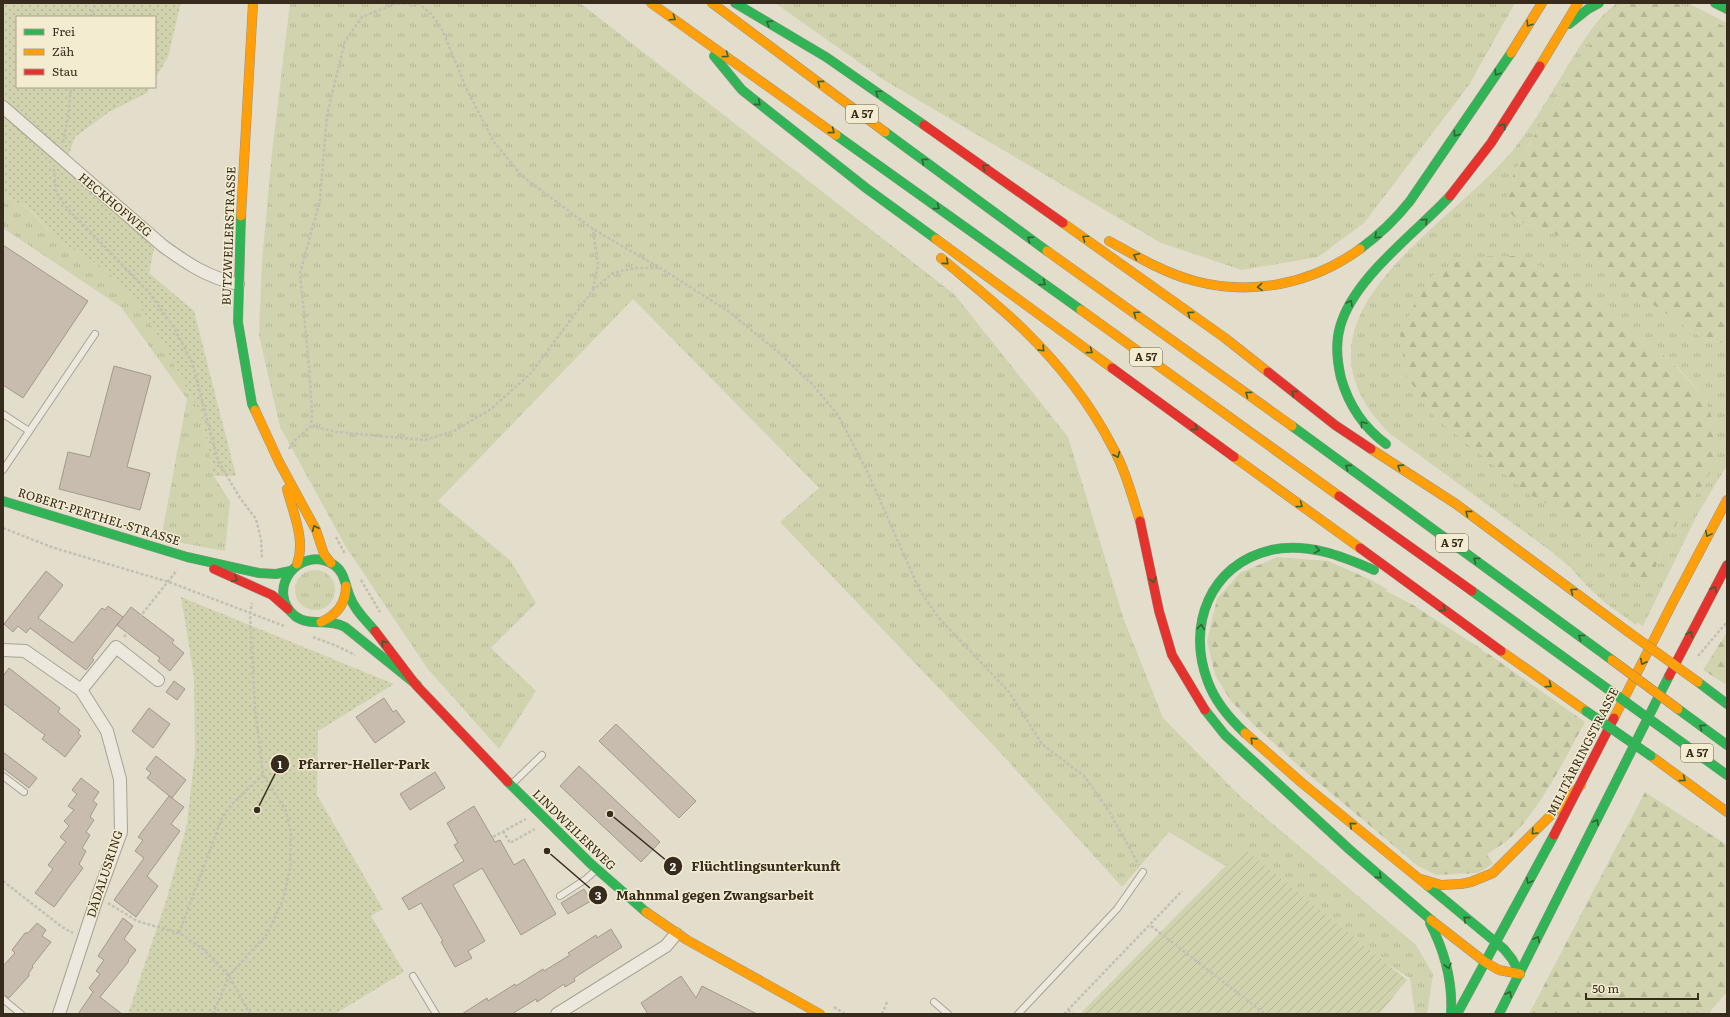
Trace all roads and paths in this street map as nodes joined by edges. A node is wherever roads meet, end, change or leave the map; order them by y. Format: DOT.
graph roads {
  1 [pos="96,3"];
  2 [pos="253,3"];
  3 [pos="651,3"];
  4 [pos="712,3"];
  5 [pos="734,3"];
  6 [pos="1542,3"];
  7 [pos="1578,3"];
  8 [pos="1599,3"];
  9 [pos="1715,3"];
  10 [pos="1727,9"];
  11 [pos="90,16"];
  12 [pos="1564,28"];
  13 [pos="694,33"];
  14 [pos="71,88"];
  15 [pos="3,107"];
  16 [pos="56,154"];
  17 [pos="866,188"];
  18 [pos="1017,190"];
  19 [pos="593,230"];
  20 [pos="1090,230"];
  21 [pos="1103,238"];
  22 [pos="920,239"];
  23 [pos="932,250"];
  24 [pos="660,268"];
  25 [pos="238,284"];
  26 [pos="593,290"];
  27 [pos="95,334"];
  28 [pos="3,414"];
  29 [pos="311,426"];
  30 [pos="1291,426"];
  31 [pos="29,431"];
  32 [pos="284,448"];
  33 [pos="1338,448"];
  34 [pos="1395,450"];
  35 [pos="279,462"];
  36 [pos="1419,469"];
  37 [pos="3,470"];
  38 [pos="1386,470"];
  39 [pos="1727,500"];
  40 [pos="3,501"];
  41 [pos="1456,504"];
  42 [pos="3,528"];
  43 [pos="332,532"];
  44 [pos="347,556"];
  45 [pos="187,557"];
  46 [pos="262,562"];
  47 [pos="331,563"];
  48 [pos="1727,565"];
  49 [pos="293,567"];
  50 [pos="358,575"];
  51 [pos="169,582"];
  52 [pos="346,585"];
  53 [pos="1411,586"];
  54 [pos="289,610"];
  55 [pos="382,614"];
  56 [pos="321,622"];
  57 [pos="116,647"];
  58 [pos="3,650"];
  59 [pos="158,680"];
  60 [pos="417,685"];
  61 [pos="80,690"];
  62 [pos="1727,704"];
  63 [pos="1727,745"];
  64 [pos="542,755"];
  65 [pos="263,775"];
  66 [pos="1727,775"];
  67 [pos="3,776"];
  68 [pos="511,785"];
  69 [pos="1581,785"];
  70 [pos="24,792"];
  71 [pos="1727,812"];
  72 [pos="528,818"];
  73 [pos="531,831"];
  74 [pos="503,832"];
  75 [pos="480,844"];
  76 [pos="596,870"];
  77 [pos="1142,872"];
  78 [pos="1420,879"];
  79 [pos="3,881"];
  80 [pos="1182,892"];
  81 [pos="560,896"];
  82 [pos="97,898"];
  83 [pos="1427,917"];
  84 [pos="1150,926"];
  85 [pos="179,933"];
  86 [pos="676,934"];
  87 [pos="83,939"];
  88 [pos="1497,943"];
  89 [pos="1485,962"];
  90 [pos="1520,974"];
  91 [pos="230,976"];
  92 [pos="414,976"];
  93 [pos="3,999"];
  94 [pos="888,1000"];
  95 [pos="934,1002"];
  96 [pos="832,1007"];
  97 [pos="1068,1010"];
  98 [pos="1699,1011"];
  99 [pos="22,1014"];
  100 [pos="59,1014"];
  101 [pos="213,1014"];
  102 [pos="250,1014"];
  103 [pos="436,1014"];
  104 [pos="557,1014"];
  105 [pos="820,1014"];
  106 [pos="845,1014"];
  107 [pos="882,1014"];
  108 [pos="948,1014"];
  109 [pos="1018,1014"];
  110 [pos="1064,1014"];
  111 [pos="1073,1014"];
  112 [pos="1265,1014"];
  113 [pos="1451,1014"];
  114 [pos="1457,1014"];
  115 [pos="1499,1014"];
  116 [pos="1696,1014"];
  1 -- 11 [label="path"];
  2 -- 25 [label="main road, BUTZWEILERSTRASSE"];
  3 -- 13 [label="main road, A 57, one-way"];
  30 -- 4 [label="main road, A 57, one-way"];
  18 -- 5 [label="main road, one-way"];
  6 -- 21 [label="main road, one-way"];
  7 -- 12 [label="main road"];
  8 -- 12 [label="main road"];
  9 -- 10 [label="main road"];
  34 -- 12 [label="main road, one-way"];
  13 -- 17 [label="main road, one-way"];
  13 -- 66 [label="main road, A 57, one-way, bridge"];
  14 -- 16 [label="path"];
  15 -- 16 [label="street, HECKHOFWEG"];
  16 -- 25 [label="street, HECKHOFWEG"];
  16 -- 46 [label="path"];
  17 -- 22 [label="main road"];
  17 -- 53 [label="main road, one-way"];
  18 -- 20 [label="main road"];
  41 -- 18 [label="main road, one-way"];
  19 -- 24 [label="path"];
  19 -- 26 [label="path"];
  19 -- 29 [label="path"];
  23 -- 83 [label="main road, one-way"];
  24 -- 26 [label="path"];
  24 -- 77 [label="path"];
  25 -- 35 [label="main road, BUTZWEILERSTRASSE"];
  26 -- 29 [label="path"];
  27 -- 31 [label="lane"];
  28 -- 31 [label="lane"];
  29 -- 32 [label="path"];
  30 -- 33 [label="main road"];
  63 -- 30 [label="main road, A 57, one-way, bridge"];
  31 -- 37 [label="lane"];
  47 -- 35 [label="main road, BUTZWEILERSTRASSE, one-way"];
  35 -- 49 [label="main road, BUTZWEILERSTRASSE"];
  36 -- 41 [label="main road"];
  38 -- 41 [label="main road"];
  39 -- 69 [label="main road, MILITÄRRINGSTRASSE, one-way"];
  40 -- 45 [label="main road, ROBERT-PERTHEL-STRASSE"];
  62 -- 41 [label="main road, A 57, one-way, bridge"];
  42 -- 51 [label="path"];
  43 -- 44 [label="path"];
  45 -- 49 [label="main road, ROBERT-PERTHEL-STRASSE"];
  45 -- 51 [label="path"];
  45 -- 54 [label="main road, ROBERT-PERTHEL-STRASSE, one-way"];
  47 -- 49 [label="main road"];
  47 -- 52 [label="main road, LINDWEILERWEG"];
  90 -- 48 [label="main road, one-way"];
  49 -- 54 [label="main road"];
  50 -- 55 [label="path"];
  51 -- 57 [label="path"];
  51 -- 65 [label="path"];
  52 -- 56 [label="main road"];
  60 -- 52 [label="main road, LINDWEILERWEG, one-way"];
  53 -- 71 [label="main road, one-way, bridge"];
  78 -- 53 [label="main road, one-way"];
  54 -- 56 [label="main road, LINDWEILERWEG"];
  56 -- 60 [label="main road, LINDWEILERWEG"];
  57 -- 59 [label="street"];
  57 -- 61 [label="street"];
  58 -- 61 [label="street, DÄDALUSRING"];
  60 -- 68 [label="main road, LINDWEILERWEG"];
  61 -- 82 [label="street, DÄDALUSRING"];
  64 -- 68 [label="lane"];
  65 -- 85 [label="path"];
  65 -- 91 [label="path"];
  67 -- 70 [label="lane"];
  68 -- 76 [label="main road, LINDWEILERWEG"];
  69 -- 78 [label="main road, one-way"];
  69 -- 88 [label="main road, MILITÄRRINGSTRASSE, one-way"];
  72 -- 74 [label="path"];
  73 -- 74 [label="path"];
  74 -- 75 [label="path"];
  76 -- 81 [label="lane"];
  76 -- 86 [label="main road, LINDWEILERWEG"];
  77 -- 109 [label="lane"];
  88 -- 78 [label="main road, one-way"];
  79 -- 87 [label="path"];
  80 -- 84 [label="path"];
  82 -- 85 [label="path"];
  82 -- 87 [label="street, DÄDALUSRING"];
  83 -- 89 [label="main road"];
  83 -- 113 [label="main road, one-way"];
  84 -- 97 [label="path"];
  84 -- 112 [label="path"];
  85 -- 91 [label="path"];
  86 -- 104 [label="street"];
  86 -- 105 [label="main road, LINDWEILERWEG"];
  87 -- 100 [label="street, DÄDALUSRING"];
  88 -- 89 [label="main road, MILITÄRRINGSTRASSE"];
  88 -- 90 [label="main road"];
  89 -- 90 [label="main road"];
  89 -- 114 [label="main road, MILITÄRRINGSTRASSE"];
  115 -- 90 [label="main road, one-way"];
  91 -- 101 [label="path"];
  91 -- 102 [label="path"];
  92 -- 103 [label="lane"];
  93 -- 99 [label="lane"];
  94 -- 107 [label="path"];
  95 -- 108 [label="lane"];
  96 -- 106 [label="path"];
  97 -- 110 [label="path"];
  97 -- 111 [label="path"];
  98 -- 116 [label="path"];
}
